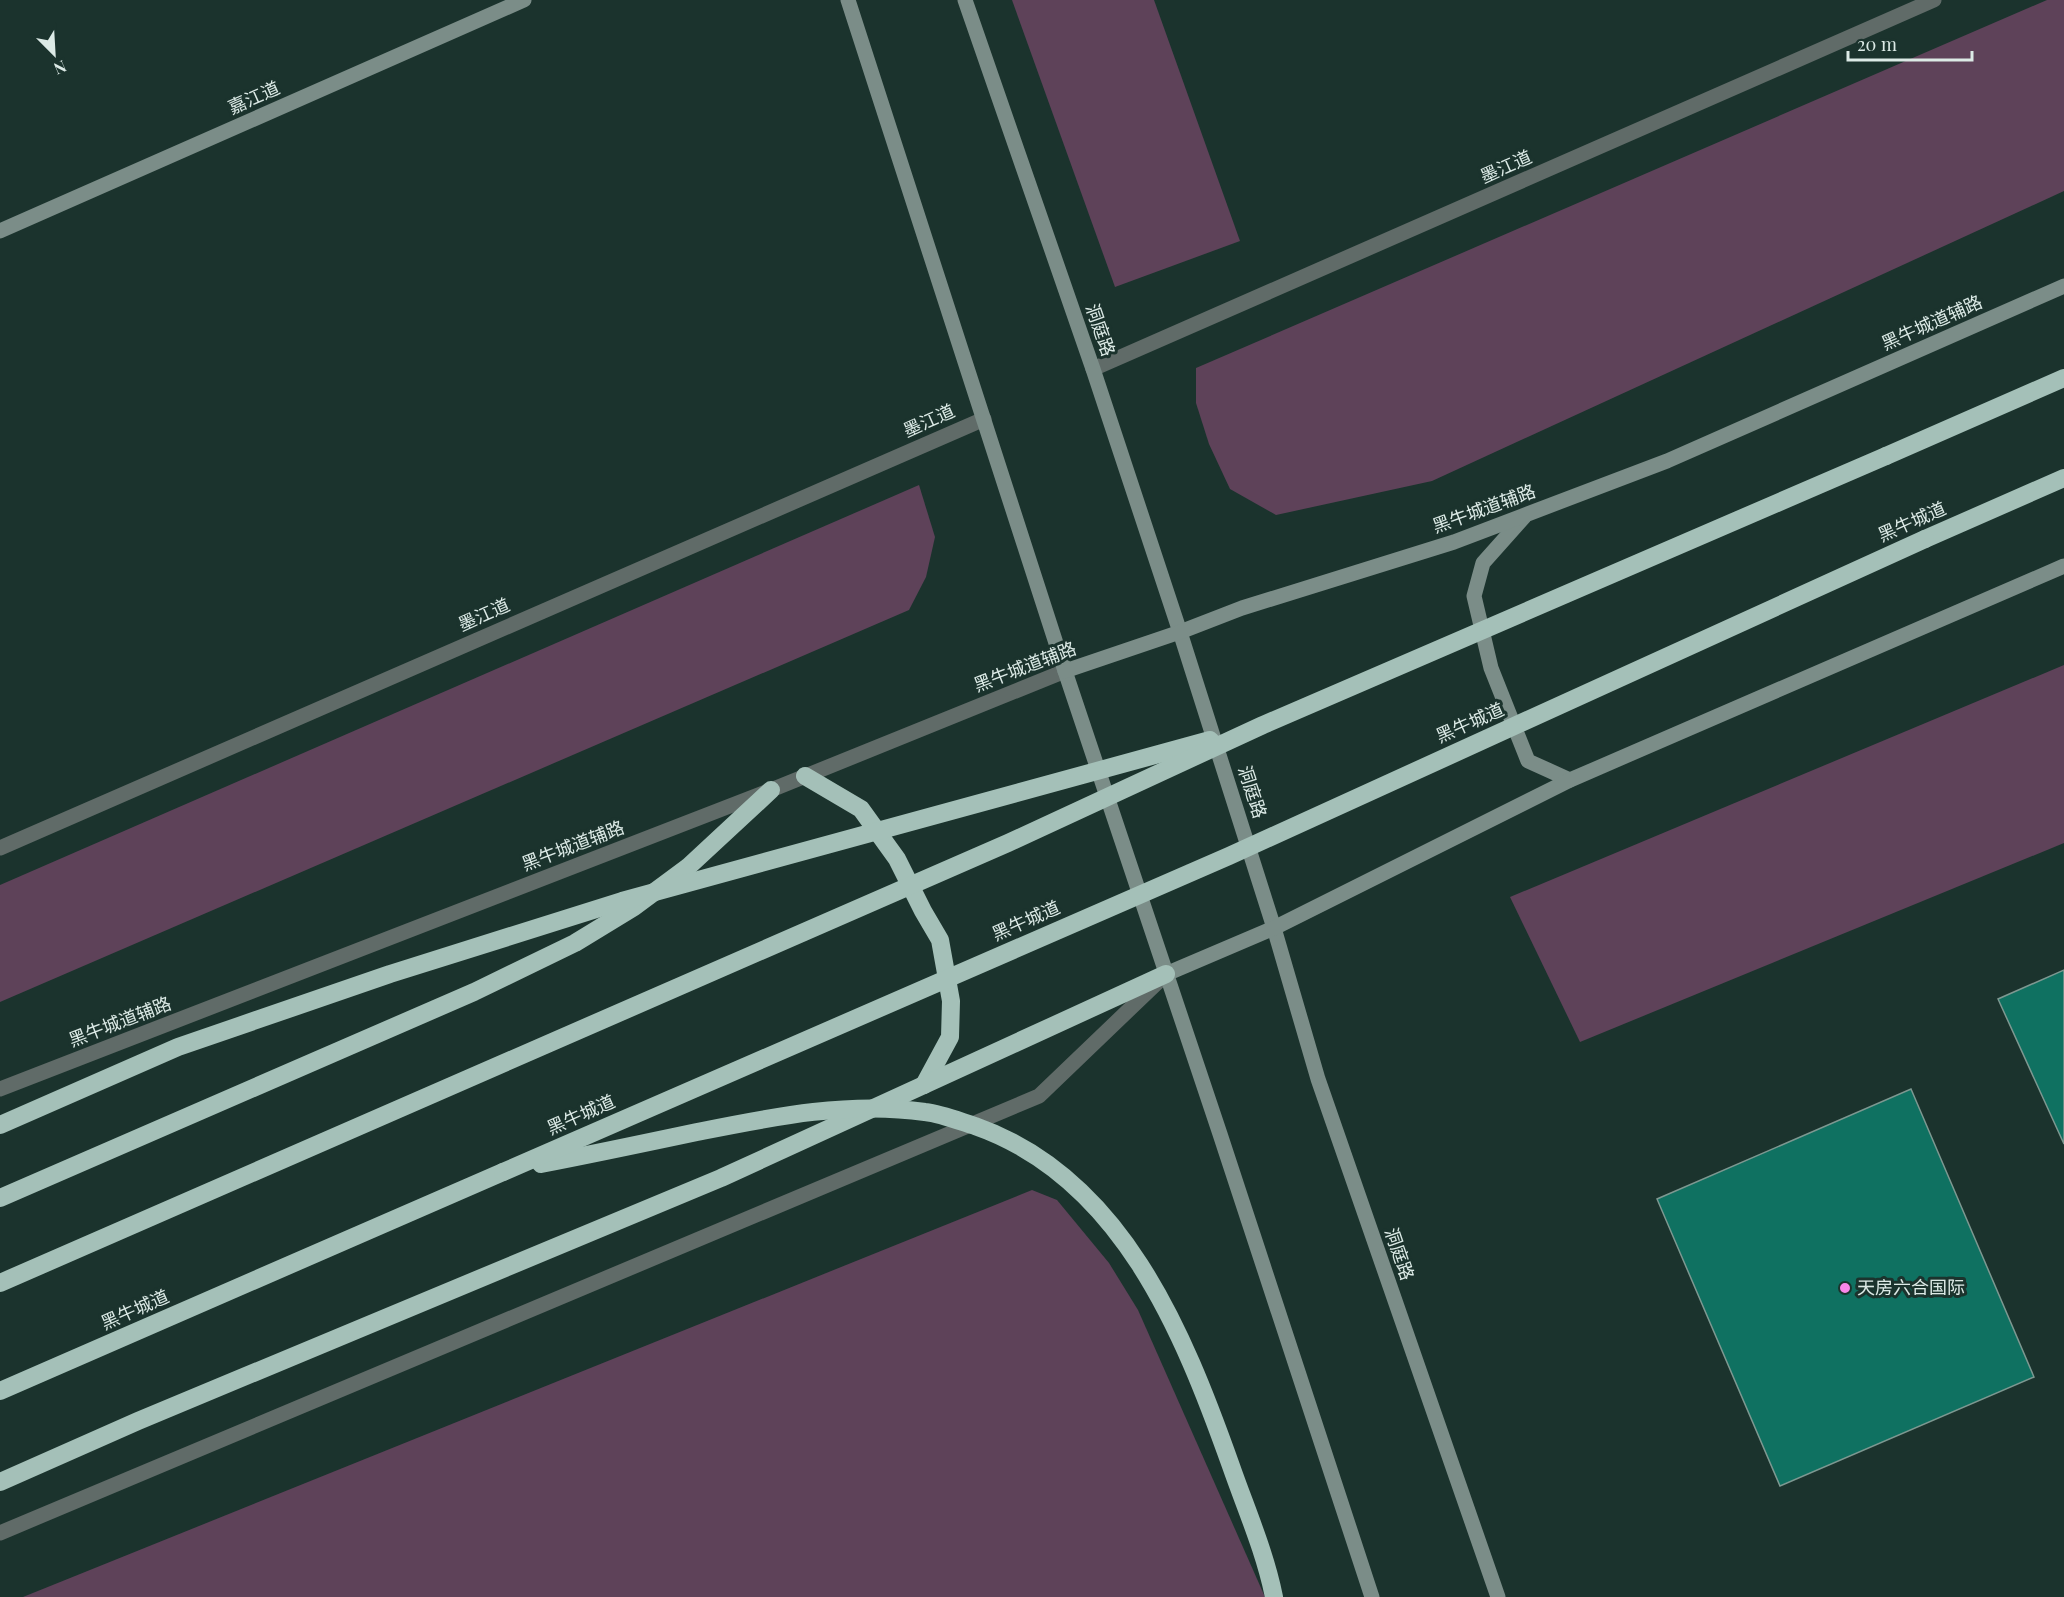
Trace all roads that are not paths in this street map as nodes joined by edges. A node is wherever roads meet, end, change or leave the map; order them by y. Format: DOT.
graph roads {
  1 [pos="524,0"];
  2 [pos="848,0"];
  3 [pos="965,0"];
  4 [pos="1934,0"];
  5 [pos="0,231"];
  6 [pos="2064,286"];
  7 [pos="1093,369"];
  8 [pos="2064,378"];
  9 [pos="984,419"];
  10 [pos="2064,477"];
  11 [pos="1526,514"];
  12 [pos="2064,566"];
  13 [pos="1180,632"];
  14 [pos="1065,671"];
  15 [pos="1263,725"];
  16 [pos="805,776"];
  17 [pos="1570,780"];
  18 [pos="771,790"];
  19 [pos="0,848"];
  20 [pos="1274,928"];
  21 [pos="1166,974"];
  22 [pos="924,1085"];
  23 [pos="0,1089"];
  24 [pos="0,1125"];
  25 [pos="503,1172"];
  26 [pos="0,1198"];
  27 [pos="0,1282"];
  28 [pos="0,1392"];
  29 [pos="0,1482"];
  30 [pos="0,1533"];
  31 [pos="1274,1597"];
  32 [pos="1372,1597"];
  33 [pos="1498,1597"];
  1 -- 5 [label="main road, 嘉江道"];
  2 -- 9 [label="main road"];
  3 -- 7 [label="main road, 洞庭路"];
  4 -- 7 [label="street, 墨江道"];
  6 -- 11 [label="main road, 黑牛城道辅路"];
  7 -- 13 [label="main road, 洞庭路"];
  8 -- 15 [label="highway, bridge"];
  9 -- 14 [label="main road"];
  9 -- 19 [label="street, 墨江道"];
  10 -- 25 [label="highway, 黑牛城道, bridge"];
  11 -- 13 [label="main road, 黑牛城道辅路"];
  11 -- 17 [label="main road"];
  12 -- 17 [label="main road"];
  13 -- 14 [label="main road, 黑牛城道辅路"];
  13 -- 20 [label="main road, 洞庭路"];
  14 -- 16 [label="street, 黑牛城道辅路"];
  14 -- 21 [label="main road"];
  15 -- 24 [label="highway, bridge"];
  15 -- 27 [label="highway, bridge"];
  16 -- 18 [label="street, 黑牛城道辅路"];
  16 -- 22 [label="highway"];
  17 -- 20 [label="main road"];
  18 -- 23 [label="street, 黑牛城道辅路"];
  18 -- 26 [label="highway"];
  20 -- 21 [label="main road"];
  20 -- 33 [label="main road, 洞庭路"];
  21 -- 22 [label="highway"];
  21 -- 30 [label="street"];
  21 -- 32 [label="main road"];
  22 -- 29 [label="highway"];
  25 -- 28 [label="highway, 黑牛城道"];
  25 -- 31 [label="highway, bridge"];
}
